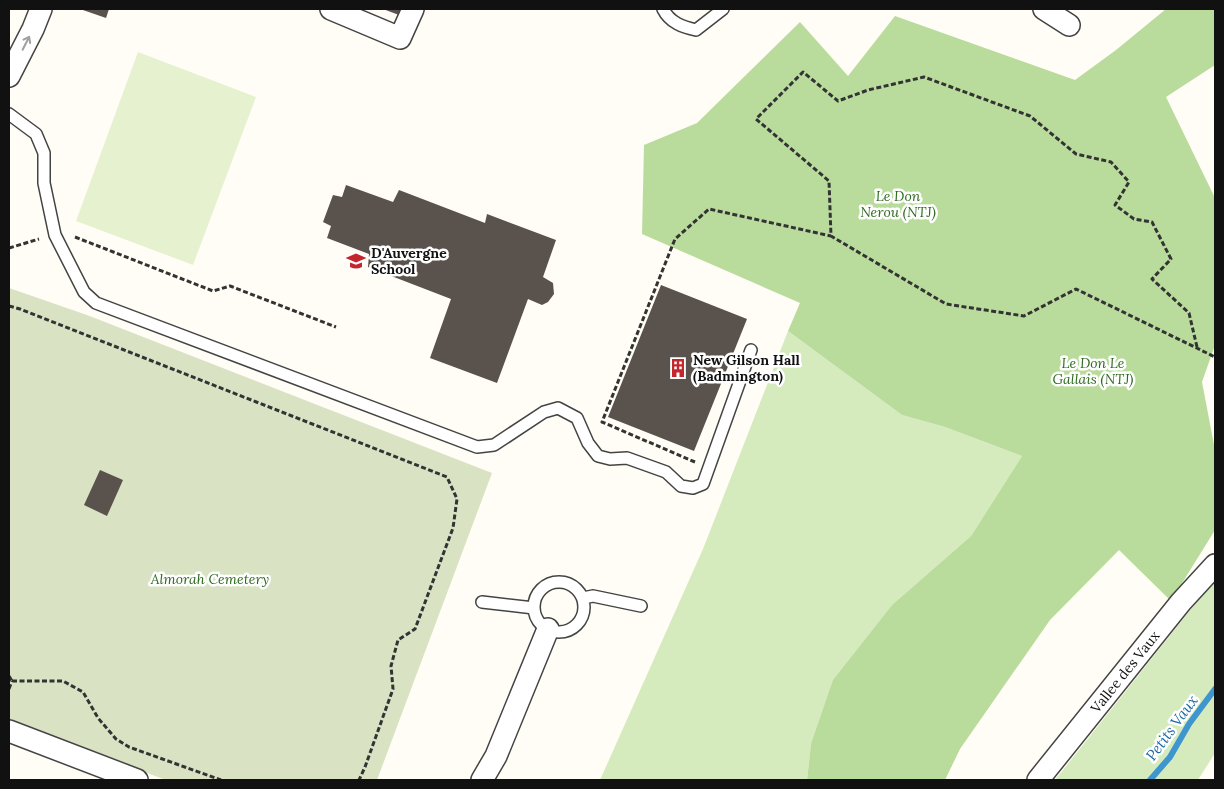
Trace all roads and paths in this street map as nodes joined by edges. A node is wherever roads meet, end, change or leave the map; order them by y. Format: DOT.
graph roads {
  1 [pos="41,9"];
  2 [pos="331,9"];
  3 [pos="413,9"];
  4 [pos="663,9"];
  5 [pos="723,9"];
  6 [pos="1044,9"];
  7 [pos="1069,25"];
  8 [pos="9,76"];
  9 [pos="9,114"];
  10 [pos="55,235"];
  11 [pos="831,236"];
  12 [pos="9,248"];
  13 [pos="9,306"];
  14 [pos="336,327"];
  15 [pos="1197,347"];
  16 [pos="751,350"];
  17 [pos="1215,356"];
  18 [pos="698,463"];
  19 [pos="1215,565"];
  20 [pos="583,598"];
  21 [pos="482,602"];
  22 [pos="641,606"];
  23 [pos="534,608"];
  24 [pos="548,629"];
  25 [pos="9,676"];
  26 [pos="12,681"];
  27 [pos="9,689"];
  28 [pos="9,731"];
  29 [pos="136,780"];
  30 [pos="221,780"];
  31 [pos="359,780"];
  32 [pos="482,780"];
  33 [pos="1038,780"];
  8 -- 1 [label="street, one-way"];
  2 -- 3 [label="street"];
  4 -- 5 [label="lane"];
  6 -- 7 [label="street"];
  9 -- 10 [label="lane"];
  10 -- 12 [label="path"];
  10 -- 14 [label="path"];
  10 -- 16 [label="lane"];
  11 -- 15 [label="path"];
  11 -- 15 [label="path"];
  11 -- 18 [label="path"];
  13 -- 31 [label="path"];
  15 -- 17 [label="path"];
  19 -- 33 [label="street, Vallee des Vaux"];
  20 -- 22 [label="lane"];
  20 -- 23 [label="lane"];
  20 -- 24 [label="lane"];
  21 -- 23 [label="lane"];
  23 -- 24 [label="lane"];
  24 -- 32 [label="street"];
  25 -- 26 [label="path"];
  26 -- 27 [label="path"];
  26 -- 30 [label="path"];
  28 -- 29 [label="street"];
}
